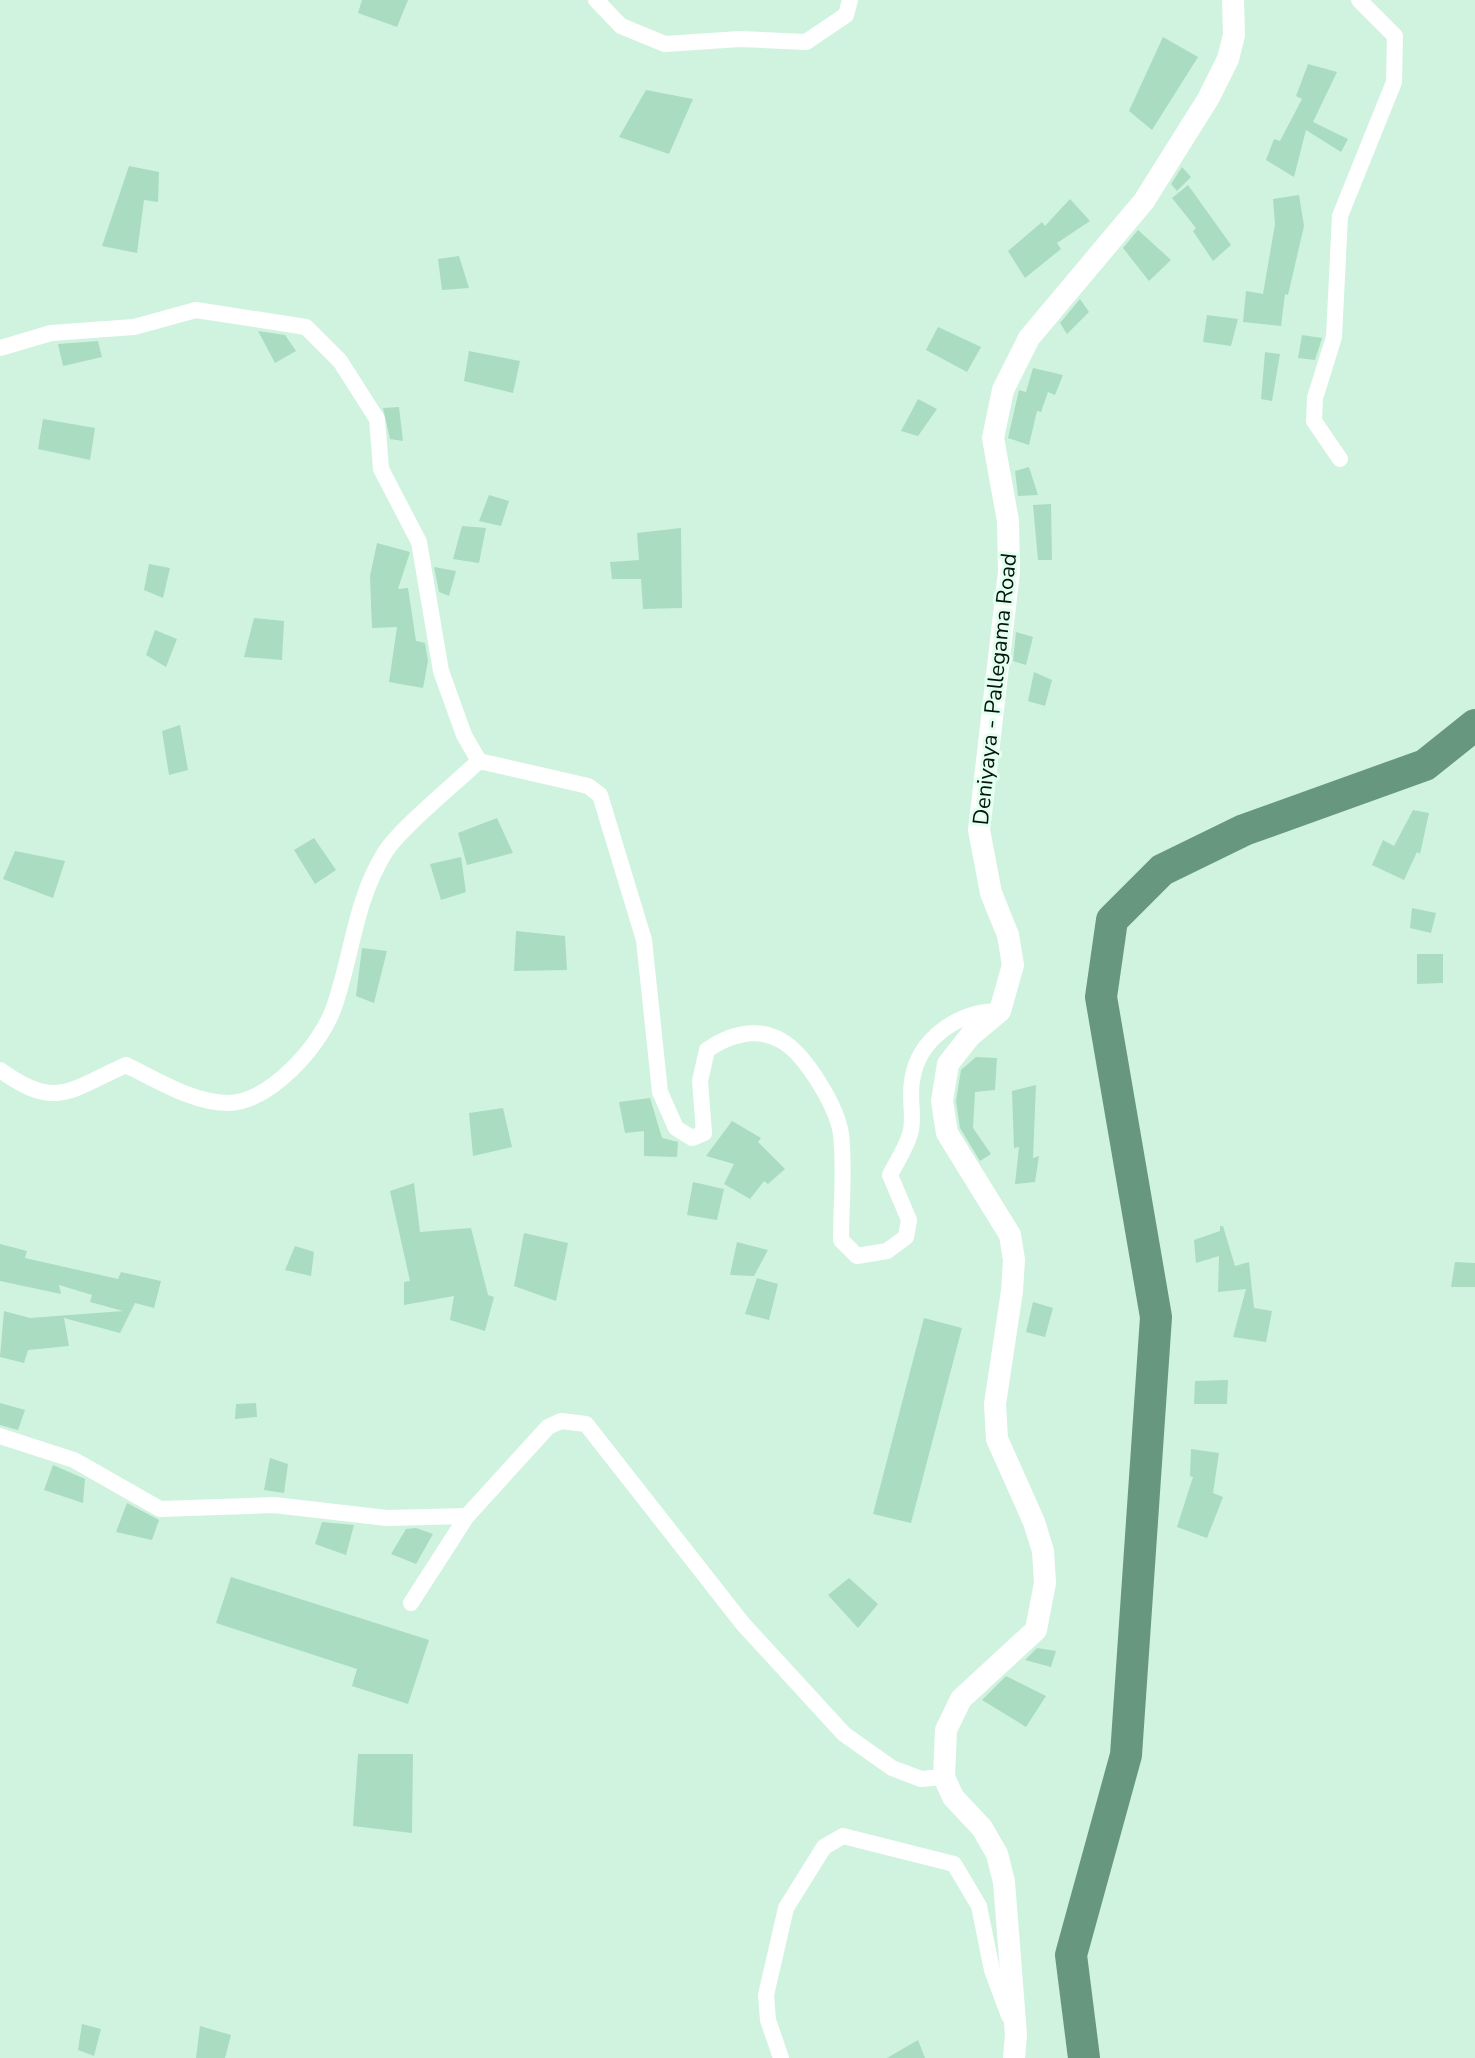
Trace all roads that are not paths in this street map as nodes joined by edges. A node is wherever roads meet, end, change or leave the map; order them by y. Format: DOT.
graph roads {
  1 [pos="596,0"];
  2 [pos="850,0"];
  3 [pos="1233,0"];
  4 [pos="1359,0"];
  5 [pos="0,348"];
  6 [pos="1340,459"];
  7 [pos="479,761"];
  8 [pos="1000,1011"];
  9 [pos="0,1070"];
  10 [pos="0,1436"];
  11 [pos="467,1516"];
  12 [pos="411,1603"];
  13 [pos="944,1777"];
  14 [pos="1016,2035"];
  15 [pos="781,2058"];
  16 [pos="1014,2058"];
  1 -- 2 [label="street"];
  3 -- 8 [label="main road, Deniyaya - Pallegama Road"];
  4 -- 6 [label="street"];
  5 -- 7 [label="street"];
  7 -- 8 [label="street"];
  7 -- 9 [label="street"];
  8 -- 13 [label="main road"];
  10 -- 11 [label="street"];
  11 -- 12 [label="street"];
  11 -- 13 [label="street"];
  13 -- 14 [label="main road"];
  14 -- 15 [label="street"];
  14 -- 16 [label="main road"];
}
